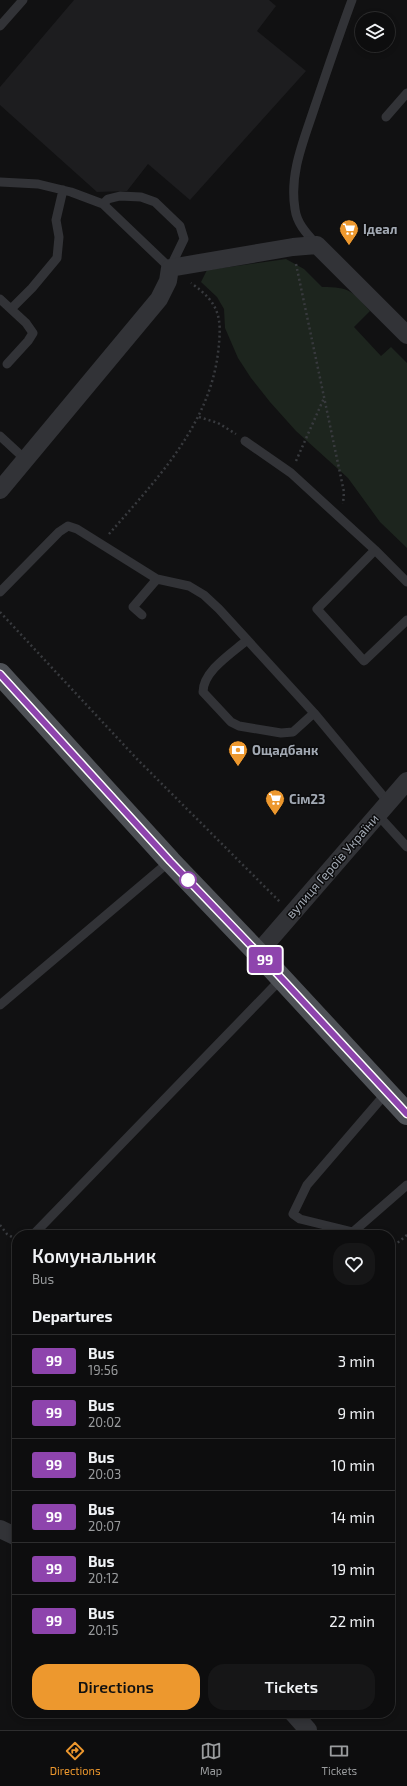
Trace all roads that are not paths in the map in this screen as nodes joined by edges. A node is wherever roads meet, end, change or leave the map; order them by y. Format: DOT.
graph roads {
  1 [pos="23,0"];
  2 [pos="352,0"];
  3 [pos="0,26"];
  4 [pos="407,93"];
  5 [pos="386,117"];
  6 [pos="0,182"];
  7 [pos="63,190"];
  8 [pos="103,204"];
  9 [pos="317,245"];
  10 [pos="170,268"];
  11 [pos="0,299"];
  12 [pos="11,309"];
  13 [pos="407,335"];
  14 [pos="7,364"];
  15 [pos="0,436"];
  16 [pos="245,441"];
  17 [pos="26,460"];
  18 [pos="0,490"];
  19 [pos="375,550"];
  20 [pos="157,579"];
  21 [pos="407,582"];
  22 [pos="0,592"];
  23 [pos="142,615"];
  24 [pos="407,620"];
  25 [pos="247,640"];
  26 [pos="0,674"];
  27 [pos="314,713"];
  28 [pos="407,781"];
  29 [pos="383,808"];
  30 [pos="407,847"];
  31 [pos="170,861"];
  32 [pos="258,953"];
  33 [pos="282,978"];
  34 [pos="0,1005"];
  35 [pos="387,1092"];
  36 [pos="407,1114"];
  37 [pos="407,1185"];
  38 [pos="38,1230"];
  39 [pos="345,1230"];
  40 [pos="355,1230"];
  41 [pos="0,1529"];
  42 [pos="12,1535"];
  43 [pos="297,1718"];
  44 [pos="308,1730"];
  1 -- 3 [label="lane"];
  2 -- 9 [label="lane"];
  4 -- 5 [label="lane"];
  6 -- 7 [label="lane"];
  7 -- 8 [label="lane"];
  7 -- 12 [label="lane"];
  8 -- 10 [label="lane"];
  8 -- 10 [label="lane"];
  9 -- 10 [label="street"];
  9 -- 13 [label="street"];
  10 -- 17 [label="street"];
  11 -- 12 [label="lane"];
  12 -- 14 [label="lane"];
  15 -- 17 [label="lane"];
  16 -- 19 [label="lane"];
  17 -- 18 [label="street"];
  19 -- 21 [label="lane"];
  19 -- 24 [label="lane"];
  20 -- 22 [label="lane"];
  20 -- 23 [label="lane"];
  20 -- 25 [label="lane"];
  25 -- 27 [label="lane"];
  25 -- 27 [label="lane"];
  26 -- 31 [label="main road"];
  27 -- 29 [label="lane"];
  28 -- 29 [label="street, вулиця Героїв України"];
  29 -- 30 [label="lane"];
  29 -- 32 [label="street, вулиця Героїв України"];
  31 -- 32 [label="main road"];
  31 -- 34 [label="lane"];
  32 -- 33 [label="main road"];
  33 -- 35 [label="main road"];
  33 -- 38 [label="lane"];
  35 -- 36 [label="main road"];
  35 -- 39 [label="lane"];
  37 -- 40 [label="lane"];
  41 -- 42 [label="street"];
  43 -- 44 [label="street"];
}
